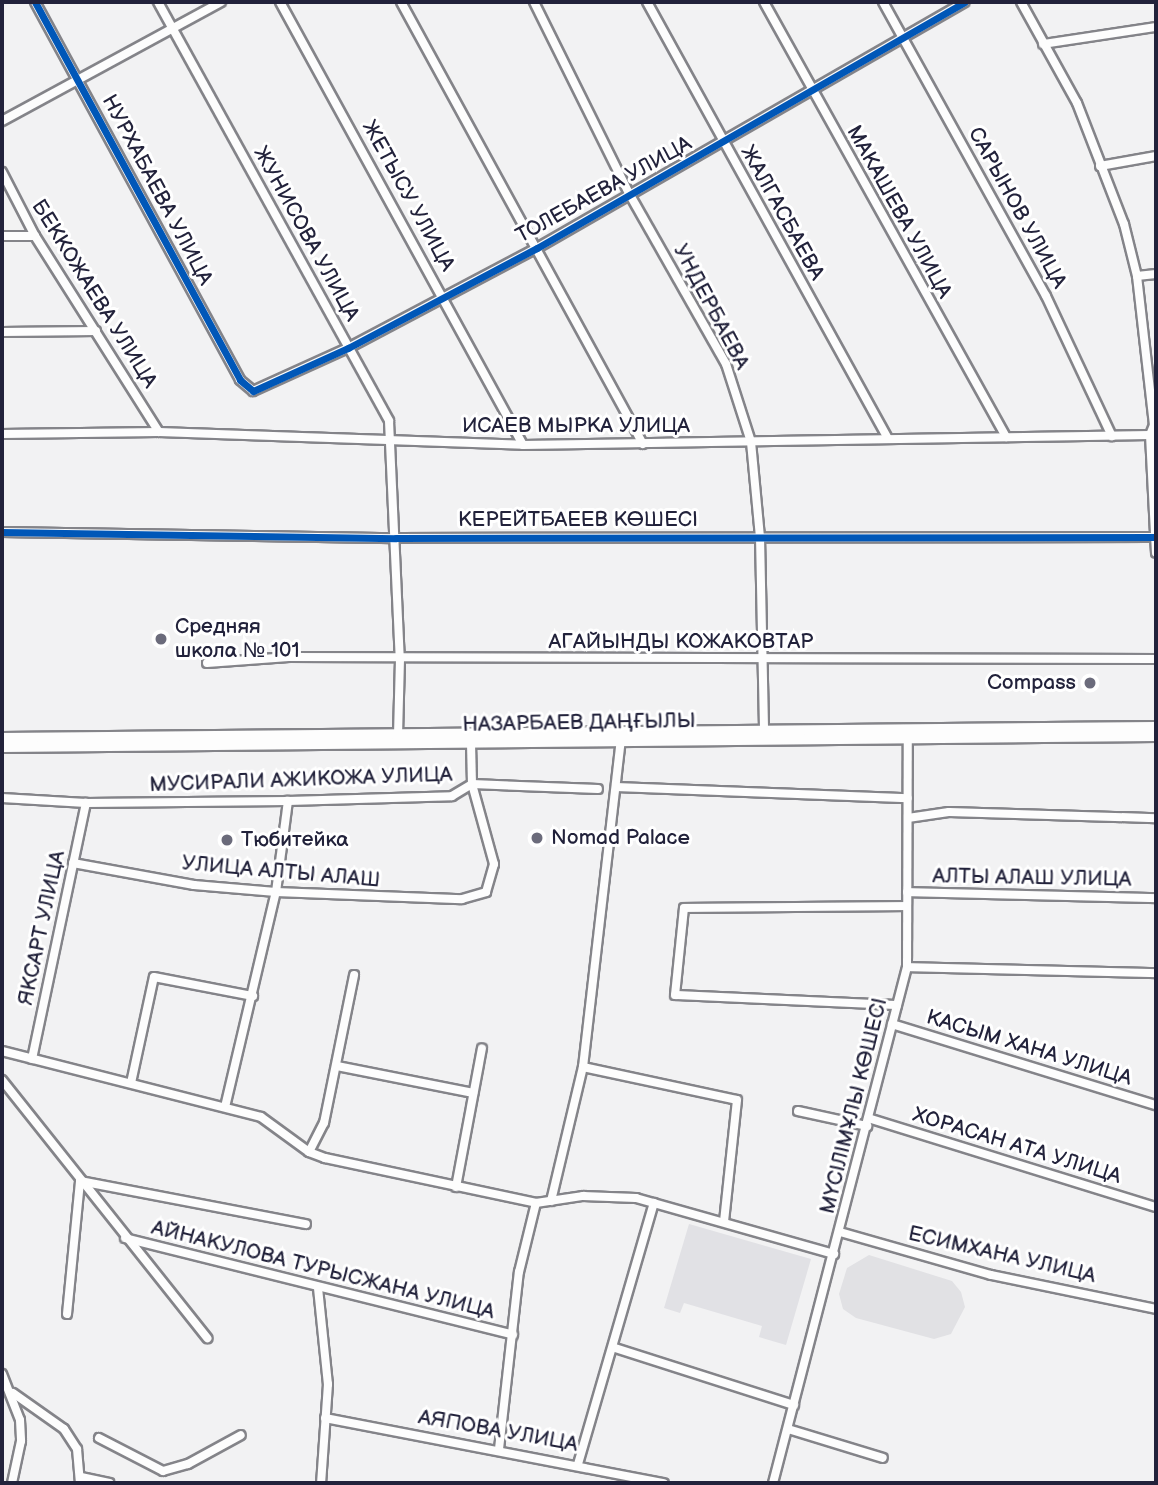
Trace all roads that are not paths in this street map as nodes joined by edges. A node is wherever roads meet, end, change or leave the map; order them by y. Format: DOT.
graph roads {
  1 [pos="35,2"];
  2 [pos="158,2"];
  3 [pos="220,2"];
  4 [pos="280,2"];
  5 [pos="401,2"];
  6 [pos="534,2"];
  7 [pos="647,2"];
  8 [pos="764,2"];
  9 [pos="883,2"];
  10 [pos="964,2"];
  11 [pos="1021,2"];
  12 [pos="1156,27"];
  13 [pos="173,29"];
  14 [pos="904,40"];
  15 [pos="1043,44"];
  16 [pos="78,80"];
  17 [pos="813,93"];
  18 [pos="2,121"];
  19 [pos="724,144"];
  20 [pos="1156,156"];
  21 [pos="1100,166"];
  22 [pos="2,172"];
  23 [pos="629,195"];
  24 [pos="2,236"];
  25 [pos="35,236"];
  26 [pos="537,248"];
  27 [pos="1156,274"];
  28 [pos="1137,276"];
  29 [pos="442,295"];
  30 [pos="96,331"];
  31 [pos="2,332"];
  32 [pos="348,348"];
  33 [pos="253,391"];
  34 [pos="1155,425"];
  35 [pos="159,432"];
  36 [pos="2,434"];
  37 [pos="1150,435"];
  38 [pos="1112,436"];
  39 [pos="1006,437"];
  40 [pos="888,439"];
  41 [pos="751,442"];
  42 [pos="394,443"];
  43 [pos="643,444"];
  44 [pos="523,445"];
  45 [pos="2,532"];
  46 [pos="760,537"];
  47 [pos="1154,537"];
  48 [pos="396,538"];
  49 [pos="1156,553"];
  50 [pos="400,659"];
  51 [pos="762,659"];
  52 [pos="1156,659"];
  53 [pos="207,663"];
  54 [pos="1156,727"];
  55 [pos="908,734"];
  56 [pos="764,736"];
  57 [pos="1156,736"];
  58 [pos="2,738"];
  59 [pos="398,739"];
  60 [pos="621,741"];
  61 [pos="471,743"];
  62 [pos="2,747"];
  63 [pos="472,784"];
  64 [pos="616,787"];
  65 [pos="598,789"];
  66 [pos="2,798"];
  67 [pos="908,798"];
  68 [pos="288,801"];
  69 [pos="86,803"];
  70 [pos="908,818"];
  71 [pos="1156,818"];
  72 [pos="73,863"];
  73 [pos="276,892"];
  74 [pos="907,892"];
  75 [pos="1156,898"];
  76 [pos="907,906"];
  77 [pos="907,967"];
  78 [pos="1156,973"];
  79 [pos="354,975"];
  80 [pos="253,996"];
  81 [pos="897,1005"];
  82 [pos="892,1024"];
  83 [pos="482,1048"];
  84 [pos="2,1051"];
  85 [pos="32,1059"];
  86 [pos="337,1066"];
  87 [pos="583,1067"];
  88 [pos="2,1080"];
  89 [pos="131,1083"];
  90 [pos="473,1093"];
  91 [pos="1156,1105"];
  92 [pos="225,1107"];
  93 [pos="798,1111"];
  94 [pos="868,1122"];
  95 [pos="309,1152"];
  96 [pos="80,1181"];
  97 [pos="456,1187"];
  98 [pos="551,1201"];
  99 [pos="536,1203"];
  100 [pos="654,1203"];
  101 [pos="1156,1207"];
  102 [pos="724,1221"];
  103 [pos="306,1224"];
  104 [pos="840,1232"];
  105 [pos="125,1238"];
  106 [pos="834,1254"];
  107 [pos="318,1288"];
  108 [pos="1156,1309"];
  109 [pos="67,1314"];
  110 [pos="513,1335"];
  111 [pos="207,1338"];
  112 [pos="615,1348"];
  113 [pos="2,1374"];
  114 [pos="13,1394"];
  115 [pos="794,1405"];
  116 [pos="325,1418"];
  117 [pos="788,1429"];
  118 [pos="241,1435"];
  119 [pos="99,1438"];
  120 [pos="499,1449"];
  121 [pos="883,1458"];
  122 [pos="578,1464"];
  123 [pos="81,1480"];
  124 [pos="12,1483"];
  125 [pos="108,1483"];
  126 [pos="321,1483"];
  127 [pos="664,1483"];
  128 [pos="774,1483"];
  1 -- 16 [label="street, НУРХАБАЕВА УЛИЦА"];
  2 -- 13 [label="street, ЖУНИСОВА УЛИЦА"];
  3 -- 13 [label="street"];
  4 -- 29 [label="street, ЖЕТЫСУ УЛИЦА"];
  5 -- 26 [label="street"];
  6 -- 23 [label="street, УНДЕРБАЕВА"];
  7 -- 19 [label="street, ЖАЛГАСБАЕВА"];
  8 -- 17 [label="street, МАКАШЕВА УЛИЦА"];
  9 -- 14 [label="street, САРЫНОВ УЛИЦА"];
  10 -- 14 [label="street, ТОЛЕБАЕВА УЛИЦА"];
  11 -- 15 [label="street"];
  12 -- 15 [label="street"];
  13 -- 16 [label="street"];
  13 -- 32 [label="street, ЖУНИСОВА УЛИЦА"];
  14 -- 17 [label="street, ТОЛЕБАЕВА УЛИЦА"];
  14 -- 38 [label="street, САРЫНОВ УЛИЦА"];
  15 -- 21 [label="street"];
  16 -- 18 [label="street"];
  16 -- 33 [label="street, НУРХАБАЕВА УЛИЦА"];
  17 -- 19 [label="street, ТОЛЕБАЕВА УЛИЦА"];
  17 -- 39 [label="street, МАКАШЕВА УЛИЦА"];
  19 -- 23 [label="street, ТОЛЕБАЕВА УЛИЦА"];
  19 -- 40 [label="street, ЖАЛГАСБАЕВА"];
  20 -- 21 [label="street"];
  21 -- 28 [label="street"];
  22 -- 25 [label="street, БЕККОЖАЕВА УЛИЦА"];
  23 -- 26 [label="street, ТОЛЕБАЕВА УЛИЦА"];
  23 -- 41 [label="street, УНДЕРБАЕВА"];
  24 -- 25 [label="street"];
  25 -- 30 [label="street, БЕККОЖАЕВА УЛИЦА"];
  26 -- 29 [label="street, ТОЛЕБАЕВА УЛИЦА"];
  26 -- 43 [label="street"];
  27 -- 28 [label="street"];
  28 -- 34 [label="street"];
  29 -- 32 [label="street, ТОЛЕБАЕВА УЛИЦА"];
  29 -- 44 [label="street, ЖЕТЫСУ УЛИЦА"];
  30 -- 31 [label="street"];
  30 -- 35 [label="street, БЕККОЖАЕВА УЛИЦА"];
  32 -- 33 [label="street, ТОЛЕБАЕВА УЛИЦА"];
  32 -- 42 [label="street, ЖУНИСОВА УЛИЦА"];
  34 -- 37 [label="street"];
  35 -- 36 [label="street, ИСАЕВ МЫРКА УЛИЦА"];
  35 -- 42 [label="street, ИСАЕВ МЫРКА УЛИЦА"];
  37 -- 38 [label="street, ИСАЕВ МЫРКА УЛИЦА"];
  37 -- 47 [label="street"];
  38 -- 39 [label="street, ИСАЕВ МЫРКА УЛИЦА"];
  39 -- 40 [label="street, ИСАЕВ МЫРКА УЛИЦА"];
  40 -- 41 [label="street, ИСАЕВ МЫРКА УЛИЦА"];
  41 -- 43 [label="street, ИСАЕВ МЫРКА УЛИЦА"];
  41 -- 46 [label="street, УНДЕРБАЕВА"];
  42 -- 44 [label="street, ИСАЕВ МЫРКА УЛИЦА"];
  42 -- 48 [label="street, ЖУНИСОВА УЛИЦА"];
  43 -- 44 [label="street, ИСАЕВ МЫРКА УЛИЦА"];
  45 -- 48 [label="street, КЕРЕЙТБАЕЕВ КӨШЕСІ"];
  46 -- 47 [label="street, КЕРЕЙТБАЕЕВ КӨШЕСІ"];
  46 -- 48 [label="street, КЕРЕЙТБАЕЕВ КӨШЕСІ"];
  46 -- 51 [label="street, УНДЕРБАЕВА"];
  47 -- 49 [label="street"];
  48 -- 50 [label="street, ЖУНИСОВА УЛИЦА"];
  50 -- 51 [label="street, АГАЙЫНДЫ КОЖАКОВТАР"];
  50 -- 53 [label="street, АГАЙЫНДЫ КОЖАКОВТАР"];
  50 -- 59 [label="street, ЖУНИСОВА УЛИЦА"];
  51 -- 52 [label="street, АГАЙЫНДЫ КОЖАКОВТАР"];
  51 -- 56 [label="street, УНДЕРБАЕВА"];
  54 -- 55 [label="main road, НАЗАРБАЕВ ДАҢҒЫЛЫ"];
  55 -- 56 [label="main road, НАЗАРБАЕВ ДАҢҒЫЛЫ"];
  55 -- 57 [label="main road, НАЗАРБАЕВ ДАҢҒЫЛЫ"];
  55 -- 67 [label="street, МҮСІЛІМҰЛЫ КӨШЕСІ"];
  56 -- 59 [label="main road, НАЗАРБАЕВ ДАҢҒЫЛЫ"];
  56 -- 60 [label="main road, НАЗАРБАЕВ ДАҢҒЫЛЫ"];
  58 -- 59 [label="main road, НАЗАРБАЕВ ДАҢҒЫЛЫ"];
  59 -- 61 [label="main road, НАЗАРБАЕВ ДАҢҒЫЛЫ"];
  59 -- 62 [label="main road, НАЗАРБАЕВ ДАҢҒЫЛЫ"];
  60 -- 61 [label="main road, НАЗАРБАЕВ ДАҢҒЫЛЫ"];
  60 -- 64 [label="street"];
  61 -- 63 [label="street"];
  63 -- 65 [label="street, МУСИРАЛИ АЖИКОЖА УЛИЦА"];
  63 -- 68 [label="street, МУСИРАЛИ АЖИКОЖА УЛИЦА"];
  63 -- 73 [label="street, УЛИЦА АЛТЫ АЛАШ"];
  64 -- 67 [label="street"];
  64 -- 87 [label="street"];
  66 -- 69 [label="street, МУСИРАЛИ АЖИКОЖА УЛИЦА"];
  67 -- 70 [label="street, МҮСІЛІМҰЛЫ КӨШЕСІ"];
  68 -- 69 [label="street, МУСИРАЛИ АЖИКОЖА УЛИЦА"];
  68 -- 73 [label="street"];
  69 -- 72 [label="street, ЯКСАРТ УЛИЦА"];
  70 -- 71 [label="street"];
  70 -- 74 [label="street, МҮСІЛІМҰЛЫ КӨШЕСІ"];
  72 -- 73 [label="street, УЛИЦА АЛТЫ АЛАШ"];
  72 -- 85 [label="street, ЯКСАРТ УЛИЦА"];
  73 -- 80 [label="street"];
  74 -- 75 [label="street, АЛТЫ АЛАШ УЛИЦА"];
  74 -- 76 [label="street, МҮСІЛІМҰЛЫ КӨШЕСІ"];
  76 -- 77 [label="street, МҮСІЛІМҰЛЫ КӨШЕСІ"];
  76 -- 81 [label="street, АЛТЫ АЛАШ УЛИЦА"];
  77 -- 78 [label="street"];
  77 -- 81 [label="street, МҮСІЛІМҰЛЫ КӨШЕСІ"];
  79 -- 86 [label="street"];
  80 -- 89 [label="street"];
  80 -- 92 [label="street"];
  81 -- 82 [label="street, МҮСІЛІМҰЛЫ КӨШЕСІ"];
  82 -- 91 [label="street, КАСЫМ ХАНА УЛИЦА"];
  82 -- 94 [label="street, МҮСІЛІМҰЛЫ КӨШЕСІ"];
  83 -- 90 [label="street"];
  84 -- 85 [label="street"];
  85 -- 89 [label="street"];
  86 -- 90 [label="street"];
  86 -- 95 [label="street"];
  87 -- 98 [label="street"];
  87 -- 102 [label="street"];
  88 -- 96 [label="street"];
  89 -- 92 [label="street"];
  90 -- 97 [label="street"];
  92 -- 95 [label="street"];
  93 -- 94 [label="street"];
  94 -- 101 [label="street, ХОРАСАН АТА УЛИЦА"];
  94 -- 104 [label="street, МҮСІЛІМҰЛЫ КӨШЕСІ"];
  95 -- 97 [label="street"];
  96 -- 103 [label="street"];
  96 -- 105 [label="street"];
  96 -- 109 [label="street"];
  97 -- 99 [label="street"];
  98 -- 99 [label="street"];
  98 -- 100 [label="street"];
  99 -- 110 [label="street"];
  100 -- 102 [label="street"];
  100 -- 112 [label="street"];
  102 -- 106 [label="street"];
  104 -- 106 [label="street, МҮСІЛІМҰЛЫ КӨШЕСІ"];
  104 -- 108 [label="street, ЕСИМХАНА УЛИЦА"];
  105 -- 107 [label="street, АЙНАКУЛОВА ТУРЫСЖАНА УЛИЦА"];
  105 -- 111 [label="street"];
  106 -- 115 [label="street, МҮСІЛІМҰЛЫ КӨШЕСІ"];
  107 -- 110 [label="street, АЙНАКУЛОВА ТУРЫСЖАНА УЛИЦА"];
  107 -- 116 [label="street"];
  110 -- 120 [label="street"];
  112 -- 115 [label="street"];
  112 -- 122 [label="street"];
  113 -- 114 [label="street"];
  114 -- 123 [label="street"];
  114 -- 124 [label="street"];
  115 -- 117 [label="street, МҮСІЛІМҰЛЫ КӨШЕСІ"];
  116 -- 120 [label="street, АЯПОВА УЛИЦА"];
  116 -- 126 [label="street"];
  117 -- 121 [label="street"];
  117 -- 128 [label="street, МҮСІЛІМҰЛЫ КӨШЕСІ"];
  118 -- 119 [label="street"];
  120 -- 122 [label="street, АЯПОВА УЛИЦА"];
  122 -- 127 [label="street, АЯПОВА УЛИЦА"];
  123 -- 125 [label="street"];
}
